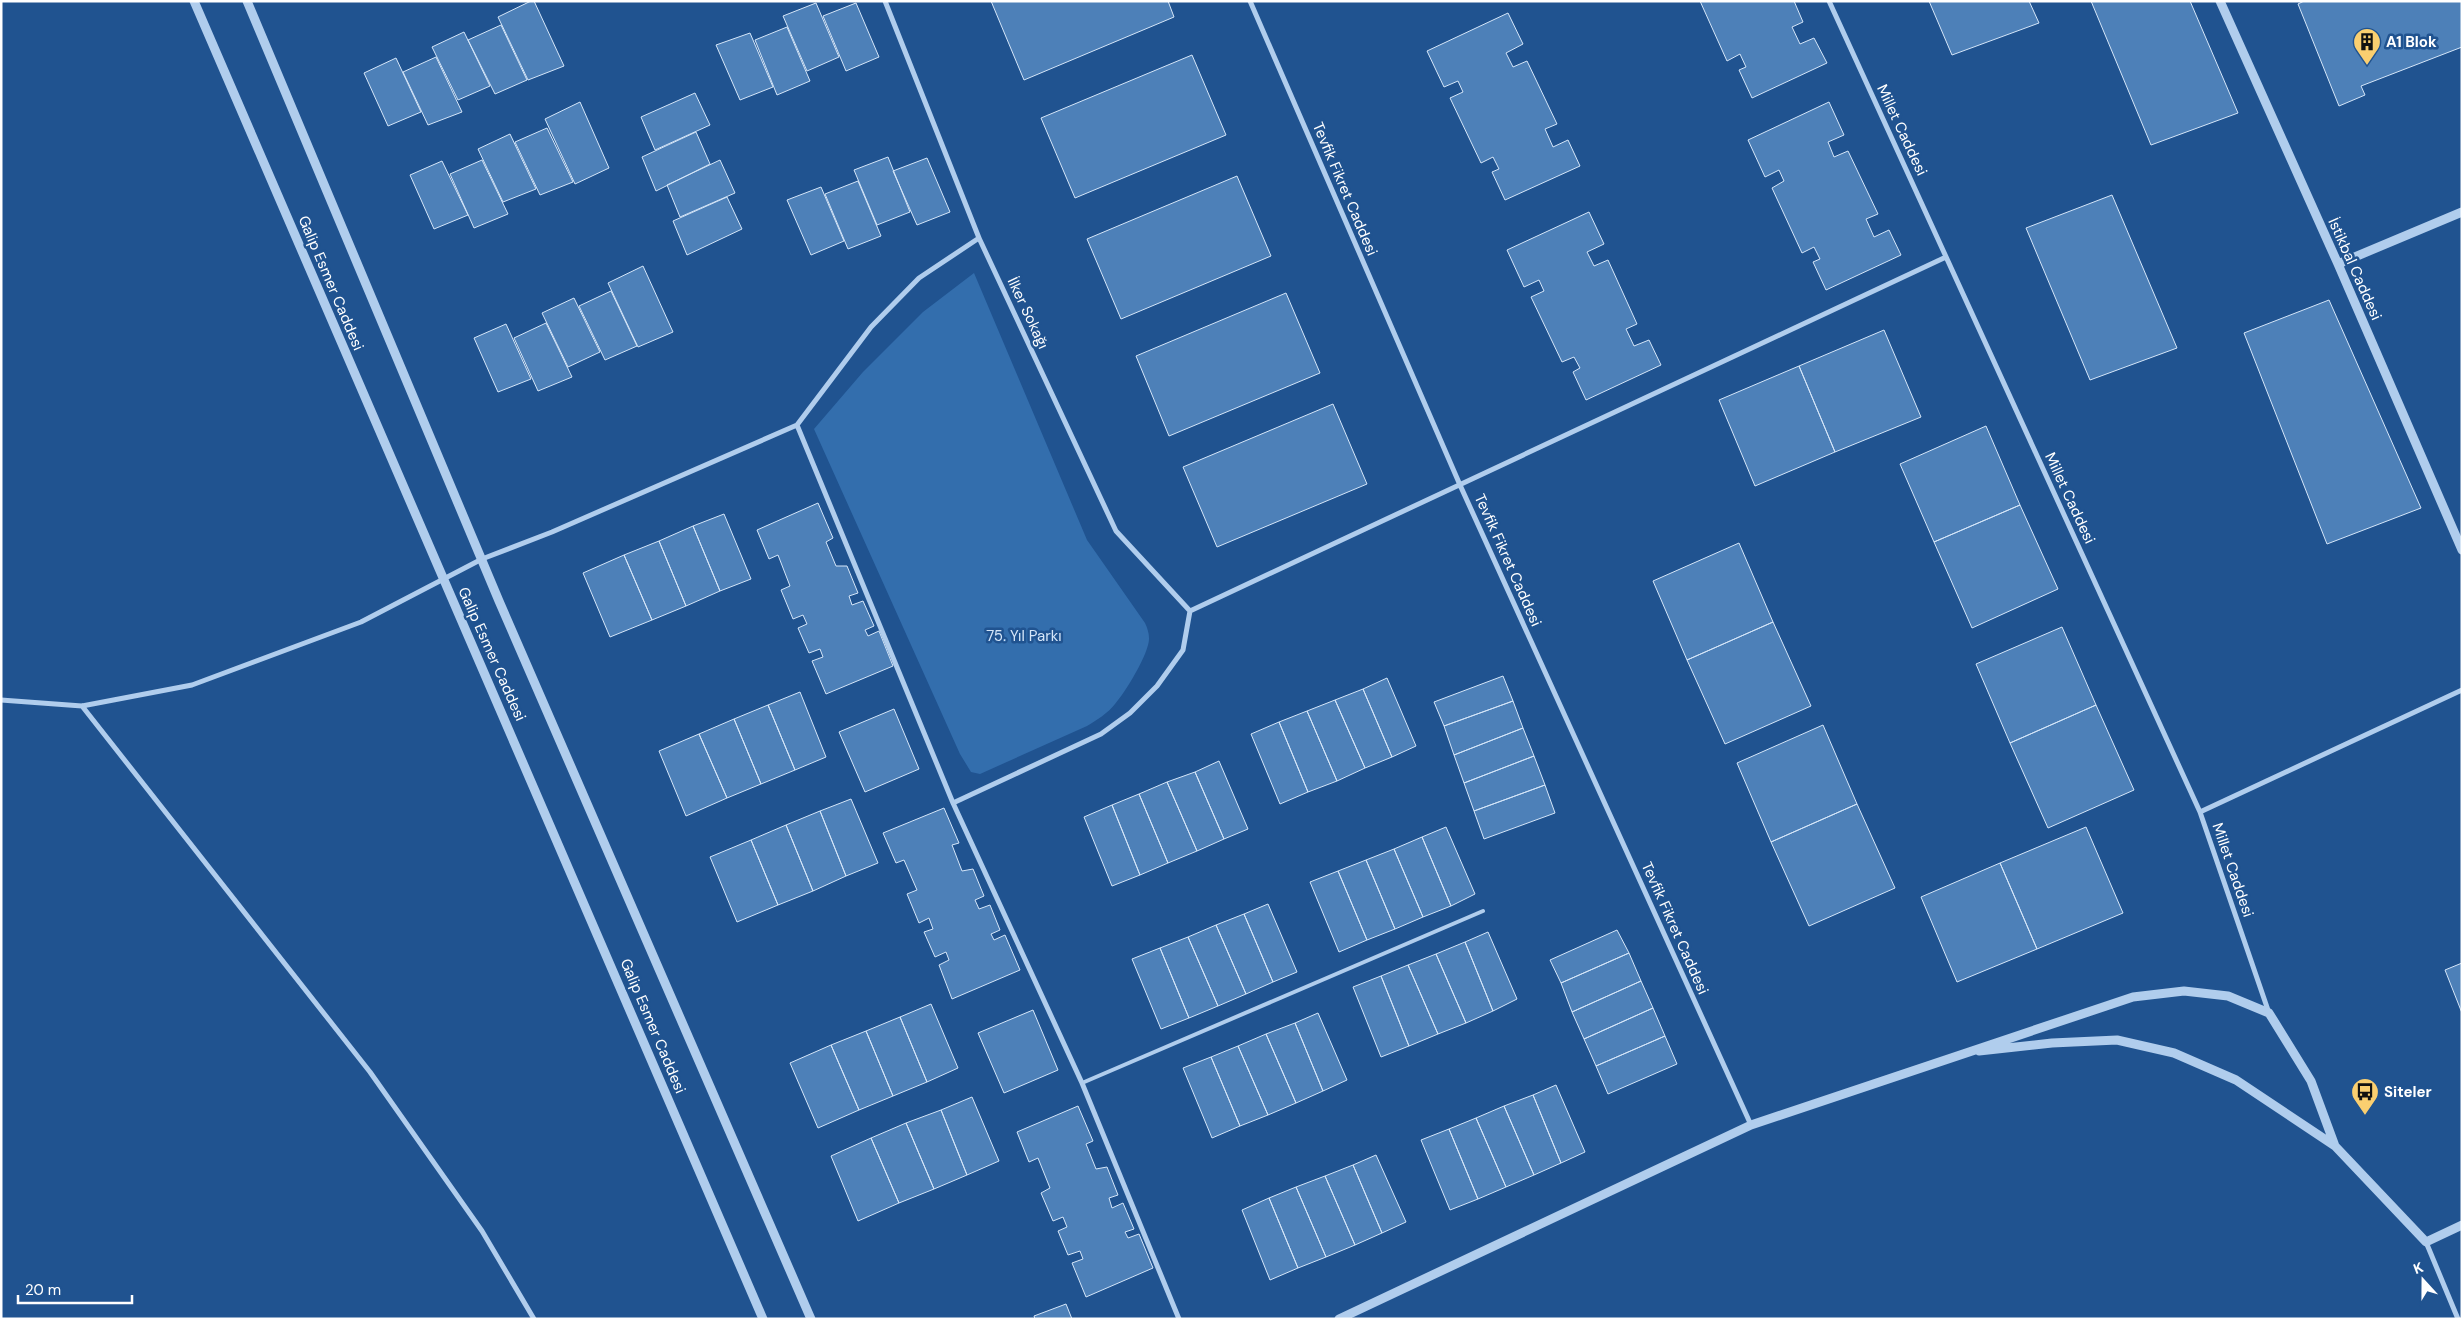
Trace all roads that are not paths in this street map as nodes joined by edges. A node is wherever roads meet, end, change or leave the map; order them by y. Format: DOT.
graph roads {
  1 [pos="194,1"];
  2 [pos="246,1"];
  3 [pos="885,1"];
  4 [pos="1250,1"];
  5 [pos="1829,1"];
  6 [pos="2220,1"];
  7 [pos="2462,212"];
  8 [pos="979,238"];
  9 [pos="1946,258"];
  10 [pos="2338,264"];
  11 [pos="797,425"];
  12 [pos="1460,485"];
  13 [pos="2462,550"];
  14 [pos="482,559"];
  15 [pos="444,578"];
  16 [pos="1190,611"];
  17 [pos="2462,690"];
  18 [pos="1,700"];
  19 [pos="82,706"];
  20 [pos="953,803"];
  21 [pos="2200,812"];
  22 [pos="1483,911"];
  23 [pos="2269,1014"];
  24 [pos="1961,1053"];
  25 [pos="1082,1083"];
  26 [pos="1750,1125"];
  27 [pos="2335,1146"];
  28 [pos="2462,1224"];
  29 [pos="2426,1242"];
  30 [pos="534,1319"];
  31 [pos="763,1319"];
  32 [pos="811,1319"];
  33 [pos="1179,1319"];
  34 [pos="1339,1319"];
  35 [pos="2458,1319"];
  1 -- 15 [label="street, Galip Esmer Caddesi"];
  2 -- 14 [label="street"];
  3 -- 8 [label="street, İlker Sokağı"];
  4 -- 12 [label="street, Tevfik Fikret Caddesi"];
  5 -- 9 [label="street, Millet Caddesi"];
  6 -- 10 [label="street, İstikbal Caddesi"];
  7 -- 10 [label="street"];
  8 -- 11 [label="street"];
  8 -- 16 [label="street, İlker Sokağı"];
  9 -- 12 [label="street"];
  9 -- 21 [label="street, Millet Caddesi"];
  10 -- 13 [label="street, İstikbal Caddesi"];
  11 -- 14 [label="street"];
  11 -- 20 [label="street"];
  12 -- 16 [label="street"];
  12 -- 26 [label="street, Tevfik Fikret Caddesi"];
  14 -- 15 [label="street"];
  14 -- 32 [label="street"];
  15 -- 19 [label="street"];
  15 -- 31 [label="street, Galip Esmer Caddesi"];
  16 -- 20 [label="street"];
  17 -- 21 [label="street"];
  18 -- 19 [label="street"];
  19 -- 30 [label="street"];
  20 -- 25 [label="street"];
  21 -- 23 [label="street, Millet Caddesi"];
  22 -- 25 [label="lane"];
  23 -- 24 [label="street"];
  23 -- 27 [label="street"];
  24 -- 26 [label="street"];
  24 -- 27 [label="street"];
  25 -- 33 [label="street"];
  26 -- 34 [label="street"];
  27 -- 29 [label="street"];
  28 -- 29 [label="street"];
  29 -- 35 [label="street"];
}
